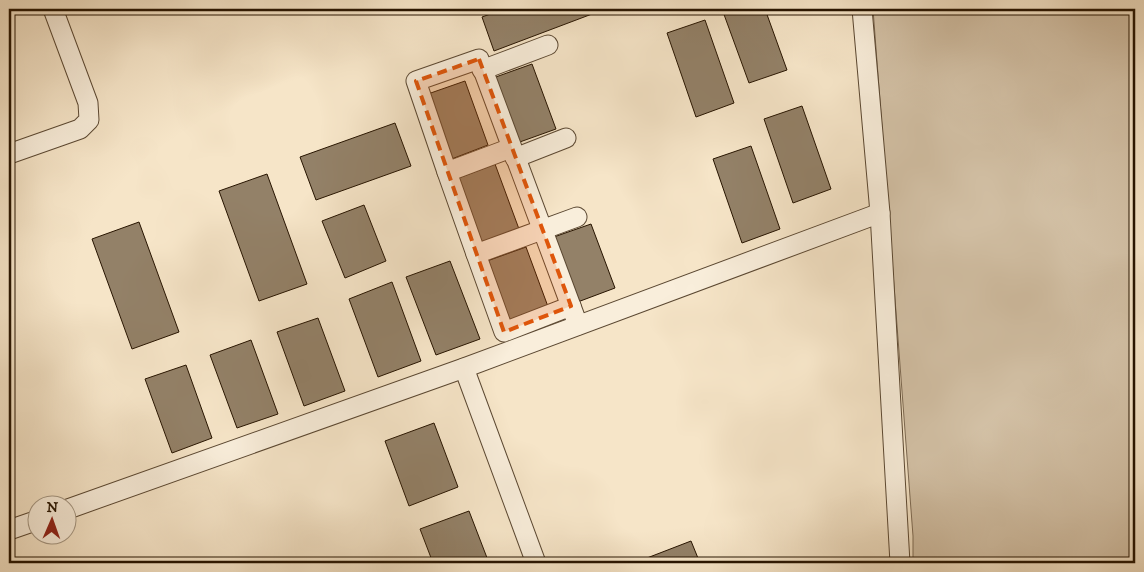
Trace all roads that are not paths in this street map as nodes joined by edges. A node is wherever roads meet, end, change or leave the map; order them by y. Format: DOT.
graph roads {
  1 [pos="53,9"];
  2 [pos="862,9"];
  3 [pos="548,45"];
  4 [pos="482,70"];
  5 [pos="566,138"];
  6 [pos="513,153"];
  7 [pos="9,154"];
  8 [pos="447,172"];
  9 [pos="880,213"];
  10 [pos="576,217"];
  11 [pos="542,229"];
  12 [pos="476,254"];
  13 [pos="571,306"];
  14 [pos="578,325"];
  15 [pos="464,368"];
  16 [pos="78,505"];
  17 [pos="28,523"];
  18 [pos="9,530"];
  19 [pos="536,563"];
  20 [pos="900,563"];
  1 -- 7 [label="street"];
  2 -- 9 [label="street"];
  3 -- 4 [label="street"];
  4 -- 6 [label="street"];
  4 -- 8 [label="street"];
  5 -- 6 [label="street"];
  6 -- 8 [label="street"];
  6 -- 11 [label="street"];
  8 -- 12 [label="street"];
  9 -- 14 [label="street"];
  9 -- 20 [label="street"];
  10 -- 11 [label="street"];
  11 -- 12 [label="street"];
  11 -- 13 [label="street"];
  12 -- 13 [label="street"];
  13 -- 14 [label="street"];
  14 -- 15 [label="street"];
  15 -- 16 [label="street"];
  15 -- 19 [label="street"];
  17 -- 18 [label="street"];
}
